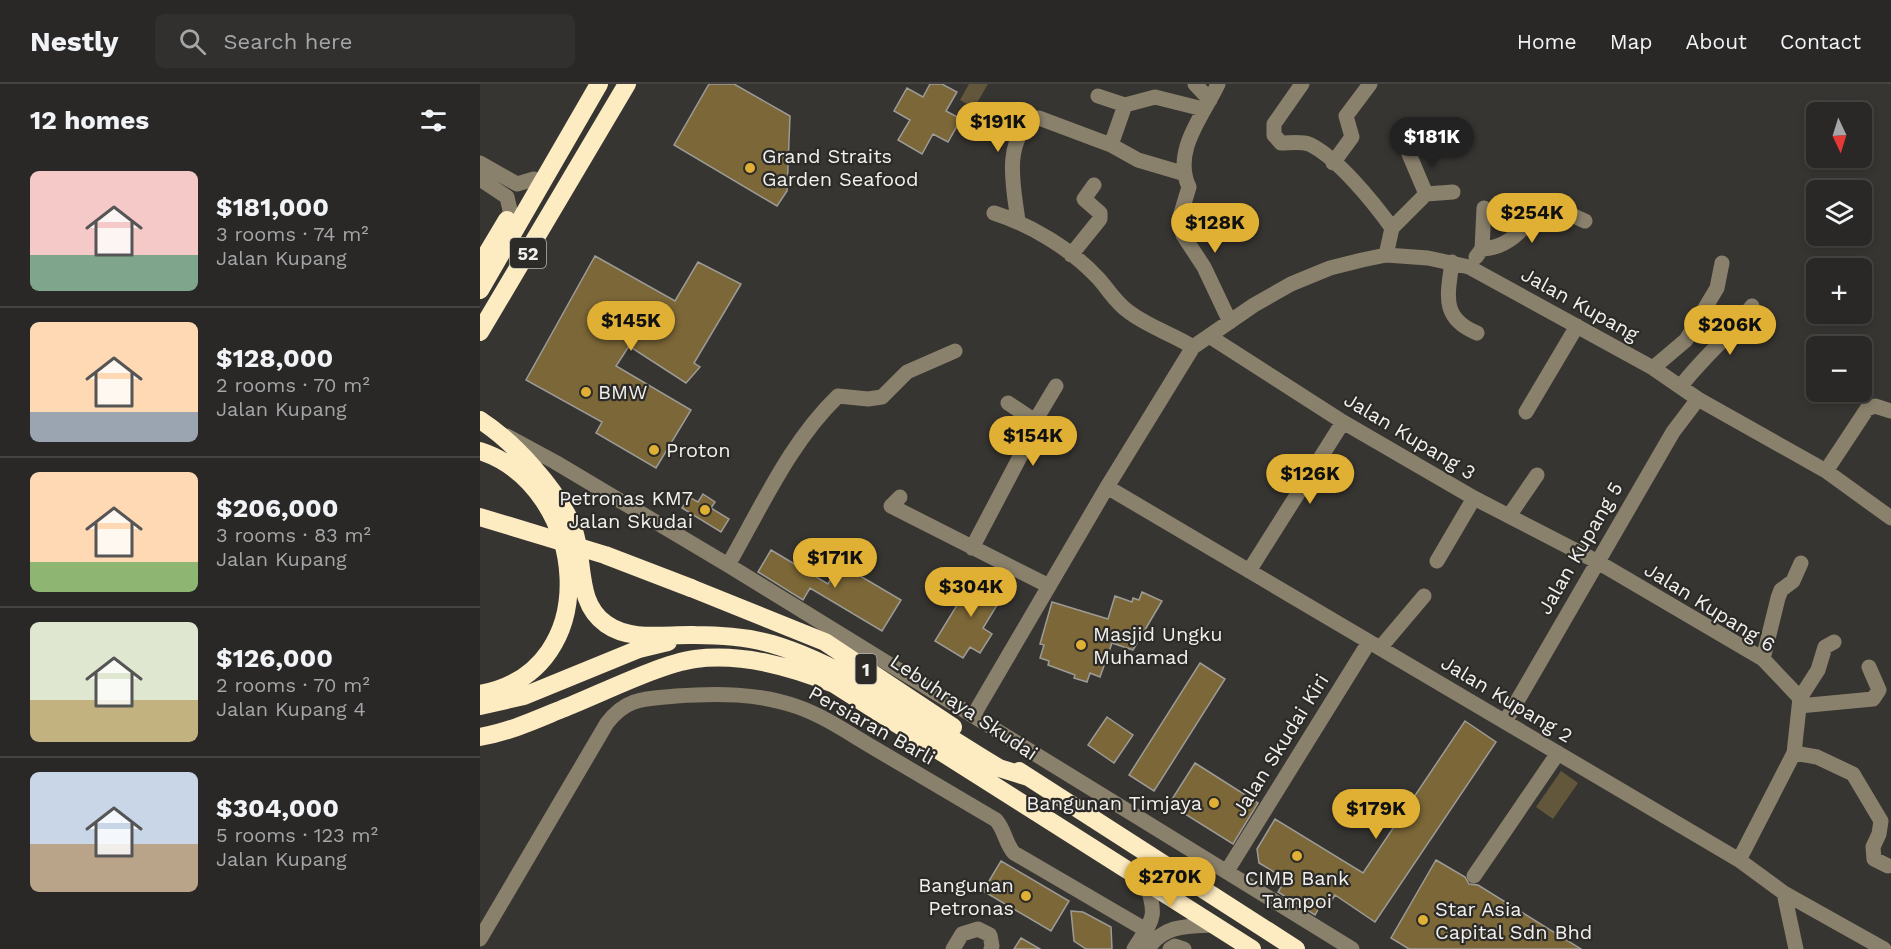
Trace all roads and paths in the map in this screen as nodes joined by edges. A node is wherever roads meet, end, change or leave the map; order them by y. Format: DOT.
graph roads {
  1 [pos="599,84"];
  2 [pos="627,84"];
  3 [pos="1195,84"];
  4 [pos="1218,84"];
  5 [pos="1302,84"];
  6 [pos="1370,84"];
  7 [pos="1156,91"];
  8 [pos="1098,96"];
  9 [pos="1206,104"];
  10 [pos="1125,105"];
  11 [pos="1112,146"];
  12 [pos="1409,154"];
  13 [pos="553,161"];
  14 [pos="480,163"];
  15 [pos="1333,163"];
  16 [pos="1182,173"];
  17 [pos="480,179"];
  18 [pos="534,179"];
  19 [pos="1094,185"];
  20 [pos="1453,192"];
  21 [pos="1426,194"];
  22 [pos="1484,208"];
  23 [pos="994,213"];
  24 [pos="509,217"];
  25 [pos="1018,221"];
  26 [pos="1585,221"];
  27 [pos="1392,228"];
  28 [pos="1482,249"];
  29 [pos="1071,255"];
  30 [pos="1386,255"];
  31 [pos="1452,262"];
  32 [pos="1722,263"];
  33 [pos="480,265"];
  34 [pos="1469,267"];
  35 [pos="480,290"];
  36 [pos="1752,306"];
  37 [pos="1230,322"];
  38 [pos="1577,326"];
  39 [pos="480,332"];
  40 [pos="1477,333"];
  41 [pos="1209,336"];
  42 [pos="1193,347"];
  43 [pos="955,351"];
  44 [pos="1653,368"];
  45 [pos="1056,386"];
  46 [pos="1681,386"];
  47 [pos="1698,399"];
  48 [pos="1008,403"];
  49 [pos="1891,411"];
  50 [pos="1526,412"];
  51 [pos="1035,421"];
  52 [pos="1343,422"];
  53 [pos="487,425"];
  54 [pos="480,451"];
  55 [pos="1826,471"];
  56 [pos="1537,475"];
  57 [pos="1107,487"];
  58 [pos="900,497"];
  59 [pos="1474,498"];
  60 [pos="1509,516"];
  61 [pos="480,517"];
  62 [pos="1891,518"];
  63 [pos="972,548"];
  64 [pos="1437,561"];
  65 [pos="1596,561"];
  66 [pos="1801,563"];
  67 [pos="728,565"];
  68 [pos="1250,571"];
  69 [pos="1049,586"];
  70 [pos="1424,596"];
  71 [pos="698,635"];
  72 [pos="1834,642"];
  73 [pos="1375,645"];
  74 [pos="1763,659"];
  75 [pos="1869,667"];
  76 [pos="480,694"];
  77 [pos="1799,702"];
  78 [pos="480,706"];
  79 [pos="973,716"];
  80 [pos="1504,722"];
  81 [pos="480,726"];
  82 [pos="518,727"];
  83 [pos="480,737"];
  84 [pos="1558,753"];
  85 [pos="1794,753"];
  86 [pos="1028,777"];
  87 [pos="1739,860"];
  88 [pos="1888,867"];
  89 [pos="1227,871"];
  90 [pos="1474,876"];
  91 [pos="1146,882"];
  92 [pos="1784,893"];
  93 [pos="1213,925"];
  94 [pos="1146,930"];
  95 [pos="480,939"];
  96 [pos="953,949"];
  97 [pos="991,949"];
  98 [pos="1134,949"];
  99 [pos="1148,949"];
  100 [pos="1170,949"];
  101 [pos="1184,949"];
  102 [pos="1252,949"];
  103 [pos="1296,949"];
  104 [pos="1352,949"];
  105 [pos="1796,949"];
  106 [pos="1884,949"];
  1 -- 13 [label="highway, 52"];
  2 -- 39 [label="highway, 52"];
  3 -- 9 [label="street"];
  4 -- 9 [label="street"];
  5 -- 15 [label="street"];
  6 -- 15 [label="street"];
  7 -- 9 [label="street"];
  7 -- 10 [label="street"];
  8 -- 10 [label="street"];
  9 -- 16 [label="street"];
  10 -- 11 [label="street"];
  11 -- 16 [label="street"];
  11 -- 25 [label="street"];
  12 -- 21 [label="street"];
  13 -- 18 [label="highway"];
  13 -- 35 [label="highway, 52"];
  14 -- 18 [label="street"];
  15 -- 27 [label="street"];
  16 -- 37 [label="street"];
  17 -- 24 [label="street"];
  18 -- 24 [label="highway"];
  19 -- 29 [label="street"];
  20 -- 21 [label="street"];
  21 -- 27 [label="street"];
  22 -- 28 [label="street"];
  23 -- 25 [label="street"];
  24 -- 33 [label="highway"];
  25 -- 29 [label="street"];
  26 -- 28 [label="street"];
  27 -- 30 [label="street"];
  28 -- 34 [label="street"];
  29 -- 42 [label="street"];
  30 -- 31 [label="street, Jalan Kupang"];
  30 -- 37 [label="street, Jalan Kupang"];
  31 -- 34 [label="street, Jalan Kupang"];
  31 -- 40 [label="street"];
  32 -- 44 [label="street"];
  34 -- 38 [label="street, Jalan Kupang"];
  36 -- 46 [label="street"];
  37 -- 41 [label="street, Jalan Kupang"];
  38 -- 44 [label="street, Jalan Kupang"];
  38 -- 50 [label="street"];
  41 -- 42 [label="street, Jalan Kupang"];
  41 -- 52 [label="street, Jalan Kupang 3"];
  42 -- 57 [label="street, Jalan Kupang"];
  43 -- 67 [label="street"];
  44 -- 46 [label="street, Jalan Kupang"];
  45 -- 51 [label="street"];
  46 -- 47 [label="street, Jalan Kupang"];
  47 -- 55 [label="street, Jalan Kupang"];
  47 -- 65 [label="street, Jalan Kupang 5"];
  48 -- 51 [label="street"];
  49 -- 55 [label="street"];
  51 -- 63 [label="street"];
  52 -- 59 [label="street, Jalan Kupang 3"];
  52 -- 68 [label="street"];
  53 -- 67 [label="street"];
  53 -- 71 [label="highway"];
  54 -- 76 [label="highway"];
  55 -- 62 [label="street, Jalan Kupang"];
  56 -- 60 [label="street"];
  57 -- 68 [label="street, Jalan Kupang 2"];
  57 -- 69 [label="street, Jalan Kupang"];
  58 -- 63 [label="street"];
  59 -- 60 [label="street, Jalan Kupang 3"];
  59 -- 64 [label="street"];
  60 -- 65 [label="street, Jalan Kupang 3"];
  61 -- 86 [label="highway, Lebuhraya Skudai / 1, bridge"];
  63 -- 69 [label="street"];
  65 -- 74 [label="street, Jalan Kupang 6"];
  65 -- 80 [label="street, Jalan Kupang 5"];
  66 -- 74 [label="street"];
  67 -- 79 [label="street"];
  68 -- 73 [label="street, Jalan Kupang 2"];
  69 -- 79 [label="street, Jalan Kupang"];
  70 -- 73 [label="street, Jalan Skudai Kiri"];
  71 -- 78 [label="highway"];
  71 -- 86 [label="highway"];
  72 -- 77 [label="street"];
  73 -- 80 [label="street, Jalan Kupang 2"];
  73 -- 89 [label="street, Jalan Skudai Kiri"];
  74 -- 77 [label="street, Jalan Kupang 6"];
  75 -- 77 [label="street"];
  77 -- 85 [label="street"];
  79 -- 89 [label="street"];
  80 -- 84 [label="street, Jalan Kupang 2"];
  81 -- 82 [label="highway"];
  82 -- 83 [label="highway, 1"];
  82 -- 91 [label="highway, 1"];
  84 -- 87 [label="street, Jalan Kupang 2"];
  84 -- 90 [label="street"];
  85 -- 87 [label="street"];
  85 -- 88 [label="street"];
  86 -- 103 [label="highway, Lebuhraya Skudai / 1"];
  87 -- 92 [label="street, Jalan Kupang 2"];
  89 -- 104 [label="street"];
  91 -- 93 [label="highway, 1"];
  91 -- 94 [label="street"];
  92 -- 105 [label="street"];
  92 -- 106 [label="street, Jalan Kupang 2"];
  93 -- 99 [label="street"];
  93 -- 102 [label="highway, 1"];
  94 -- 95 [label="street, Persiaran Barli"];
  94 -- 98 [label="street"];
  96 -- 97 [label="street"];
  100 -- 101 [label="street"];
}
